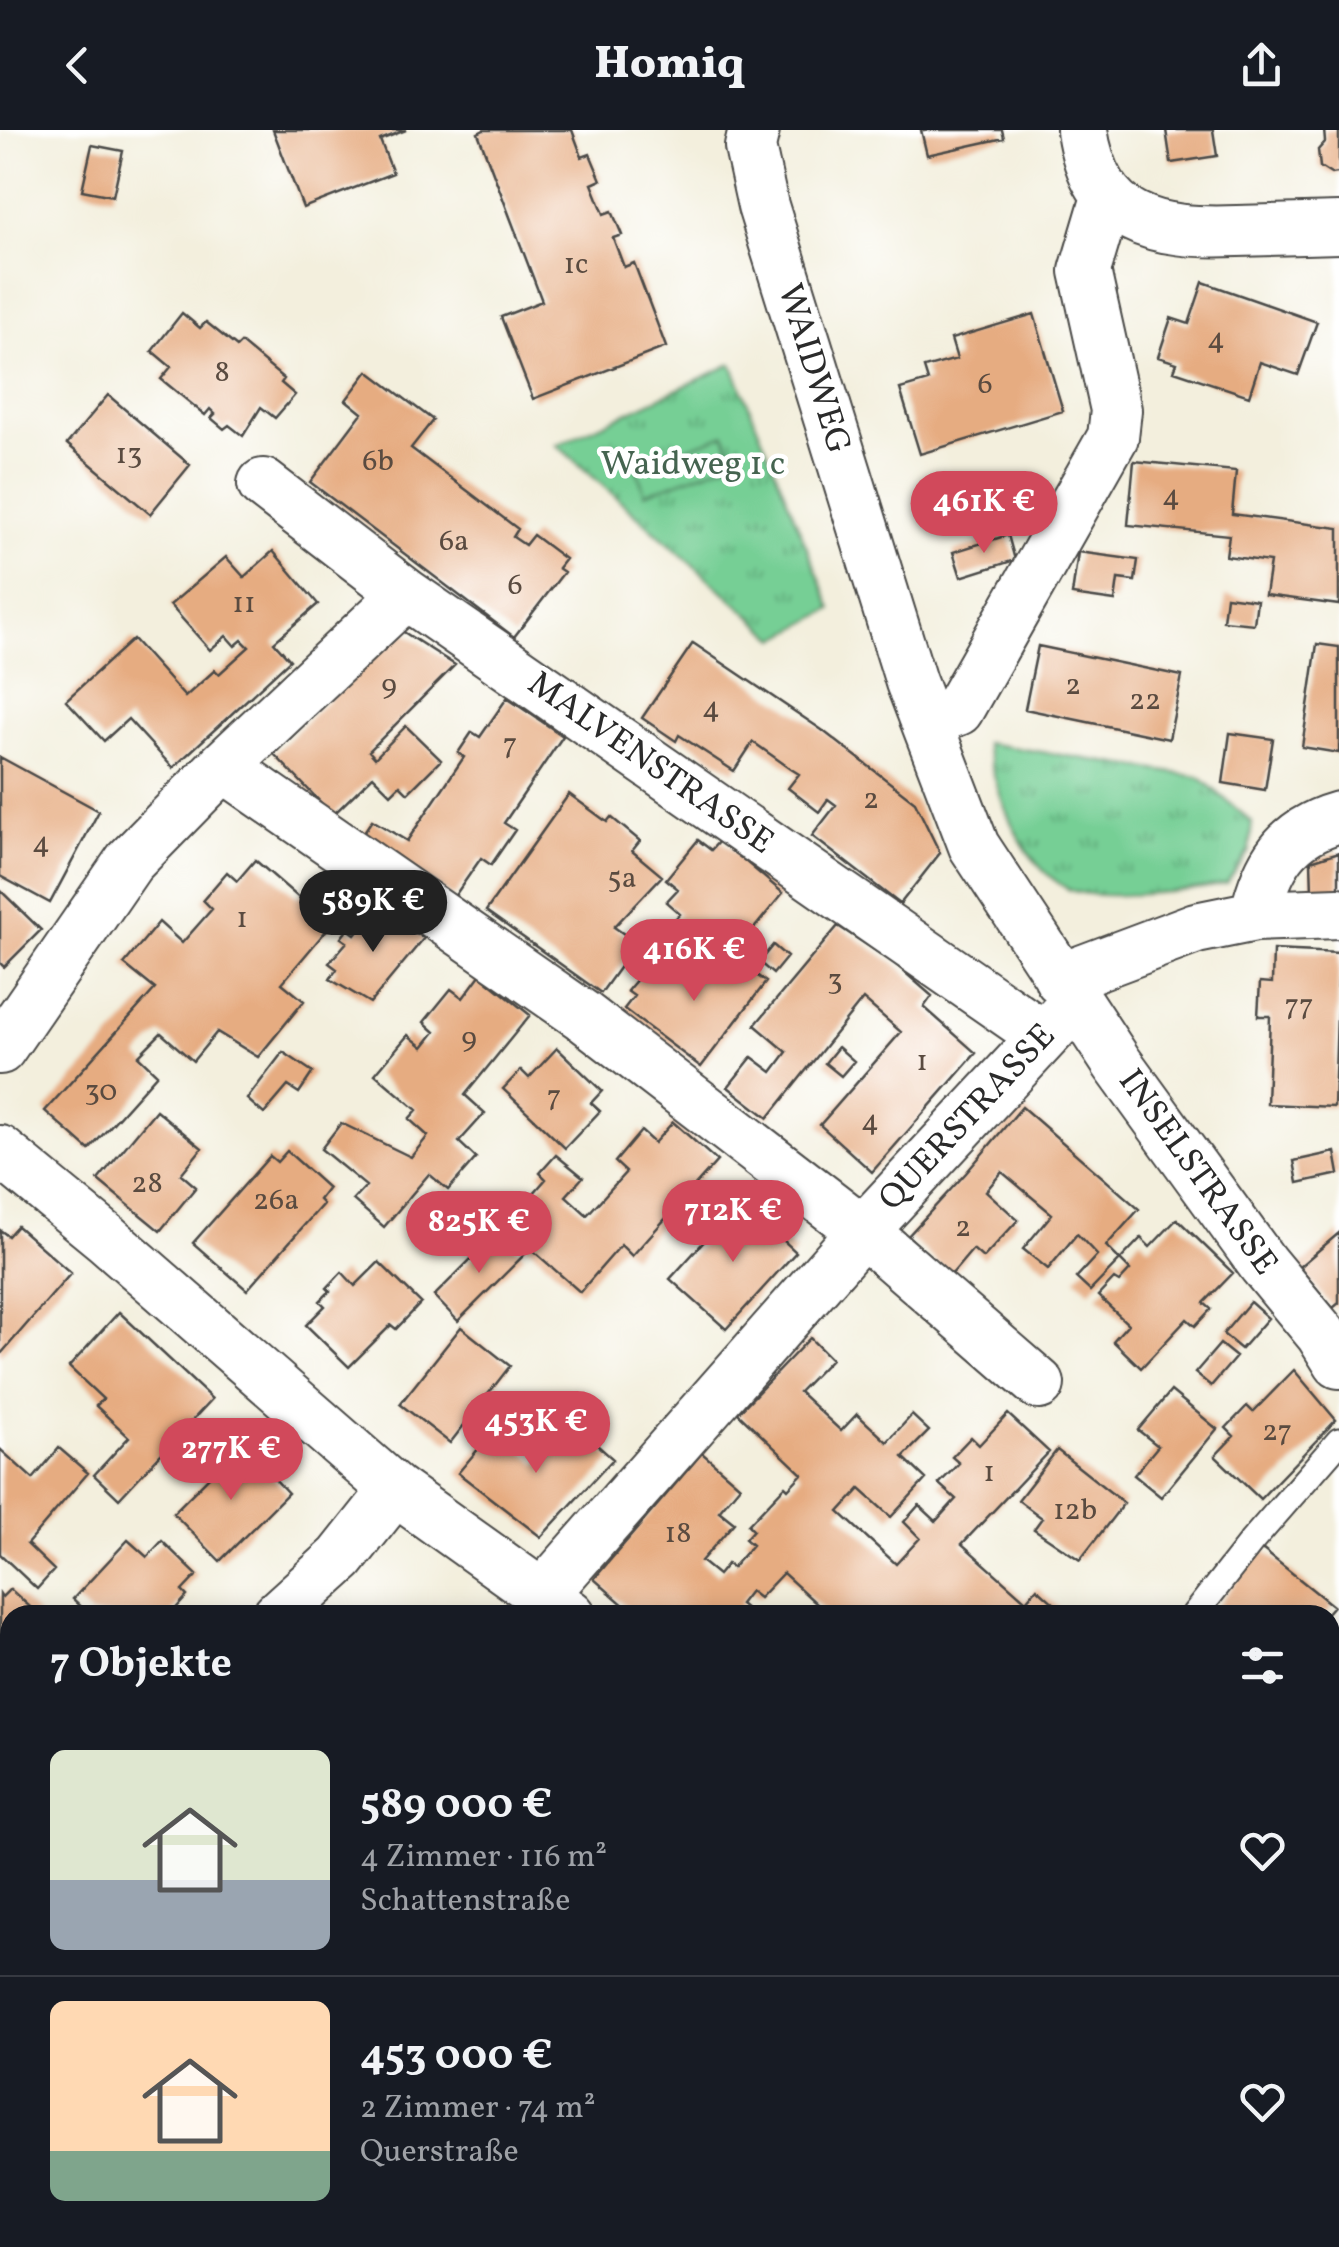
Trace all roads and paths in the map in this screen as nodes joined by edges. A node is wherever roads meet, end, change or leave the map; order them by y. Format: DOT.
graph roads {
  1 [pos="754,130"];
  2 [pos="1082,130"];
  3 [pos="1107,197"];
  4 [pos="1339,228"];
  5 [pos="262,484"];
  6 [pos="406,594"];
  7 [pos="926,720"];
  8 [pos="223,766"];
  9 [pos="1339,816"];
  10 [pos="1339,913"];
  11 [pos="1255,916"];
  12 [pos="1060,1006"];
  13 [pos="0,1050"];
  14 [pos="0,1151"];
  15 [pos="863,1230"];
  16 [pos="1339,1364"];
  17 [pos="1040,1384"];
  18 [pos="1339,1441"];
  19 [pos="395,1490"];
  20 [pos="556,1604"];
  21 [pos="289,1605"];
  22 [pos="1202,1605"];
  1 -- 7 [label="street, WAIDWEG"];
  2 -- 3 [label="street"];
  3 -- 4 [label="street"];
  3 -- 7 [label="street"];
  5 -- 6 [label="street, MALVENSTRASSE"];
  6 -- 8 [label="street"];
  6 -- 12 [label="street, MALVENSTRASSE"];
  7 -- 12 [label="street, WAIDWEG"];
  8 -- 13 [label="street"];
  8 -- 15 [label="street"];
  9 -- 11 [label="street"];
  10 -- 11 [label="street"];
  11 -- 12 [label="street"];
  12 -- 15 [label="street, QUERSTRASSE"];
  12 -- 16 [label="street, INSELSTRASSE"];
  14 -- 19 [label="street"];
  15 -- 17 [label="street"];
  15 -- 20 [label="street, QUERSTRASSE"];
  18 -- 22 [label="lane"];
  19 -- 20 [label="street"];
  19 -- 21 [label="street"];
}
